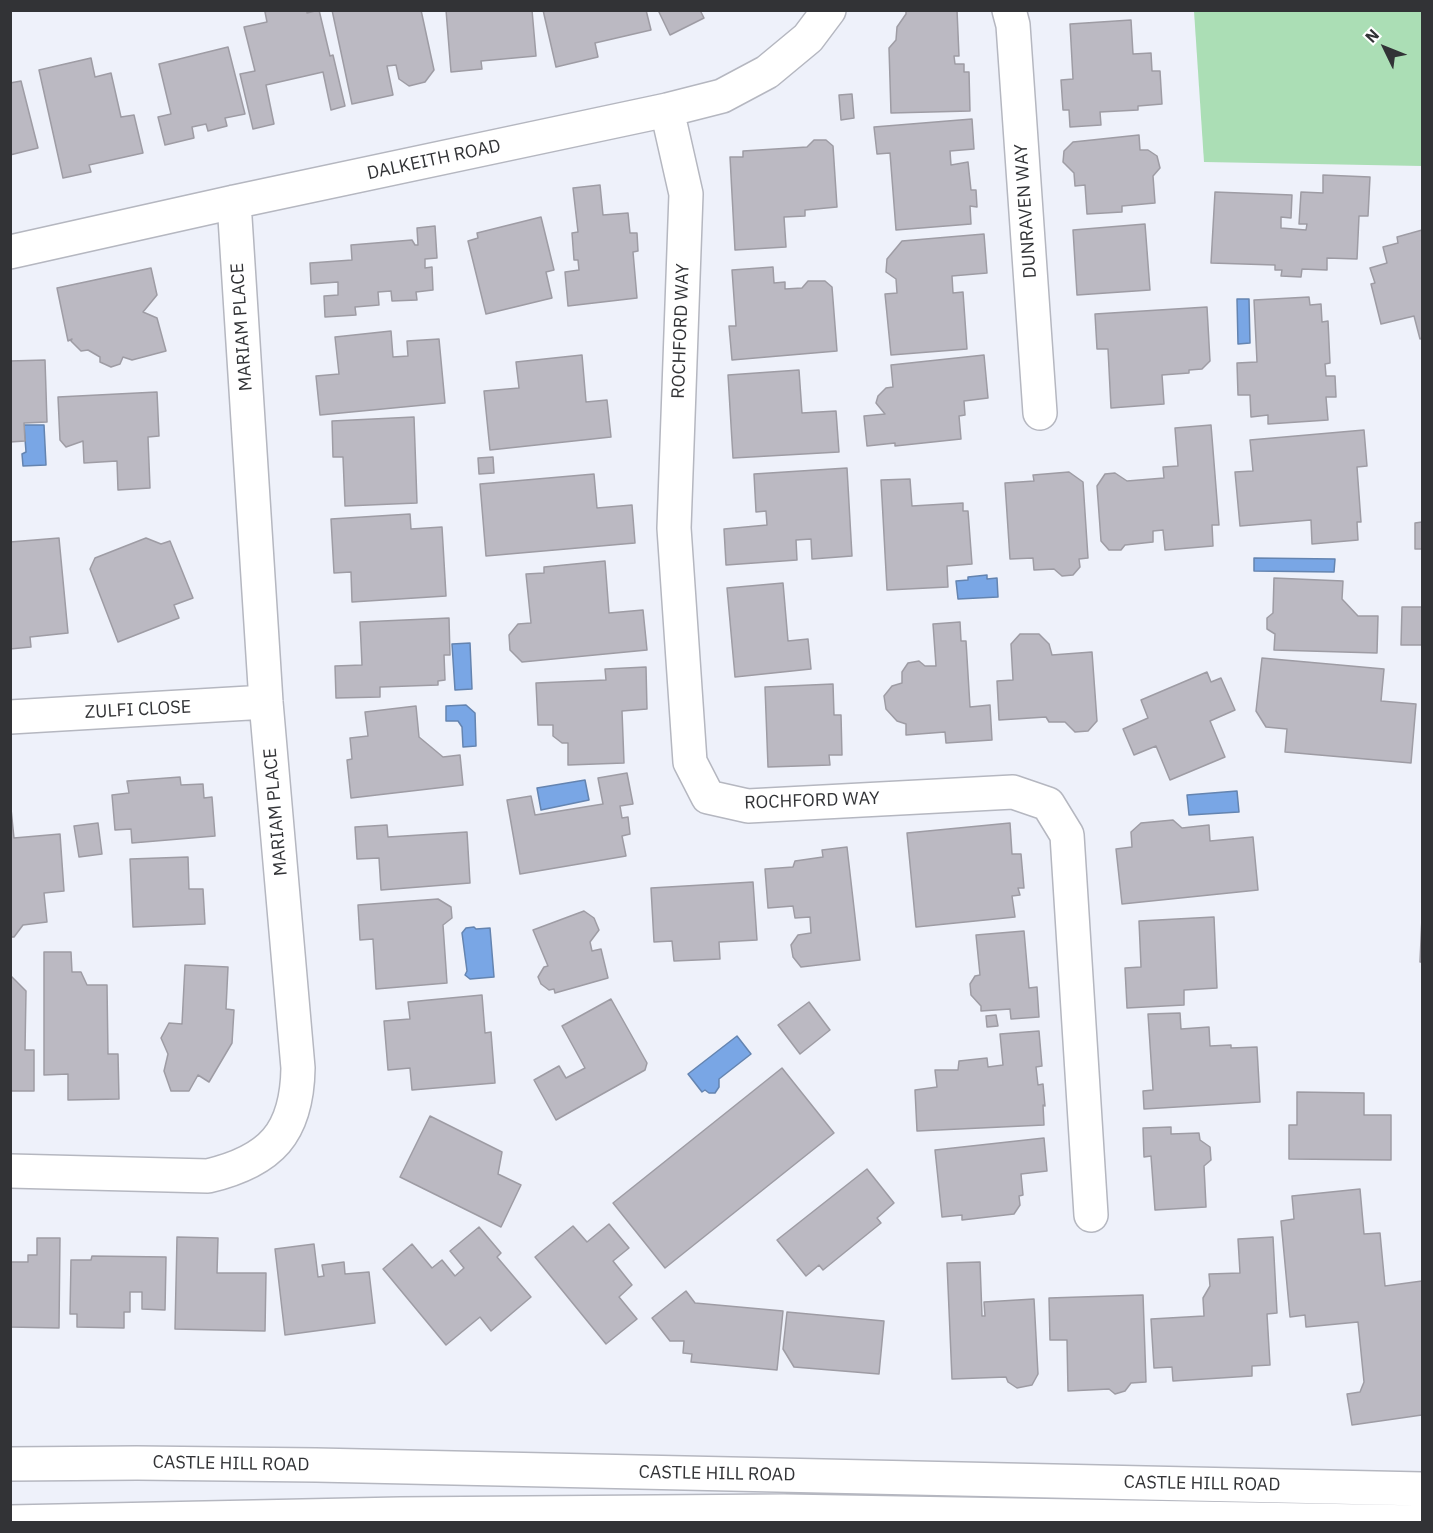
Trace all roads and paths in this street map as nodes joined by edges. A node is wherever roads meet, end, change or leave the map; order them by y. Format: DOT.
graph roads {
  1 [pos="829,10"];
  2 [pos="1009,10"];
  3 [pos="667,110"];
  4 [pos="234,202"];
  5 [pos="10,252"];
  6 [pos="1040,413"];
  7 [pos="267,702"];
  8 [pos="10,717"];
  9 [pos="10,1171"];
  10 [pos="1091,1215"];
  11 [pos="10,1464"];
  12 [pos="1422,1489"];
  13 [pos="10,1522"];
  14 [pos="1422,1522"];
  1 -- 3 [label="street, DALKEITH ROAD"];
  2 -- 6 [label="street, DUNRAVEN WAY"];
  3 -- 4 [label="street, DALKEITH ROAD"];
  3 -- 10 [label="street, ROCHFORD WAY"];
  4 -- 5 [label="street, DALKEITH ROAD"];
  4 -- 7 [label="street, MARIAM PLACE"];
  7 -- 8 [label="street, ZULFI CLOSE"];
  7 -- 9 [label="street, MARIAM PLACE"];
  11 -- 12 [label="street, CASTLE HILL ROAD"];
  13 -- 14 [label="street, CASTLE HILL ROAD"];
}
